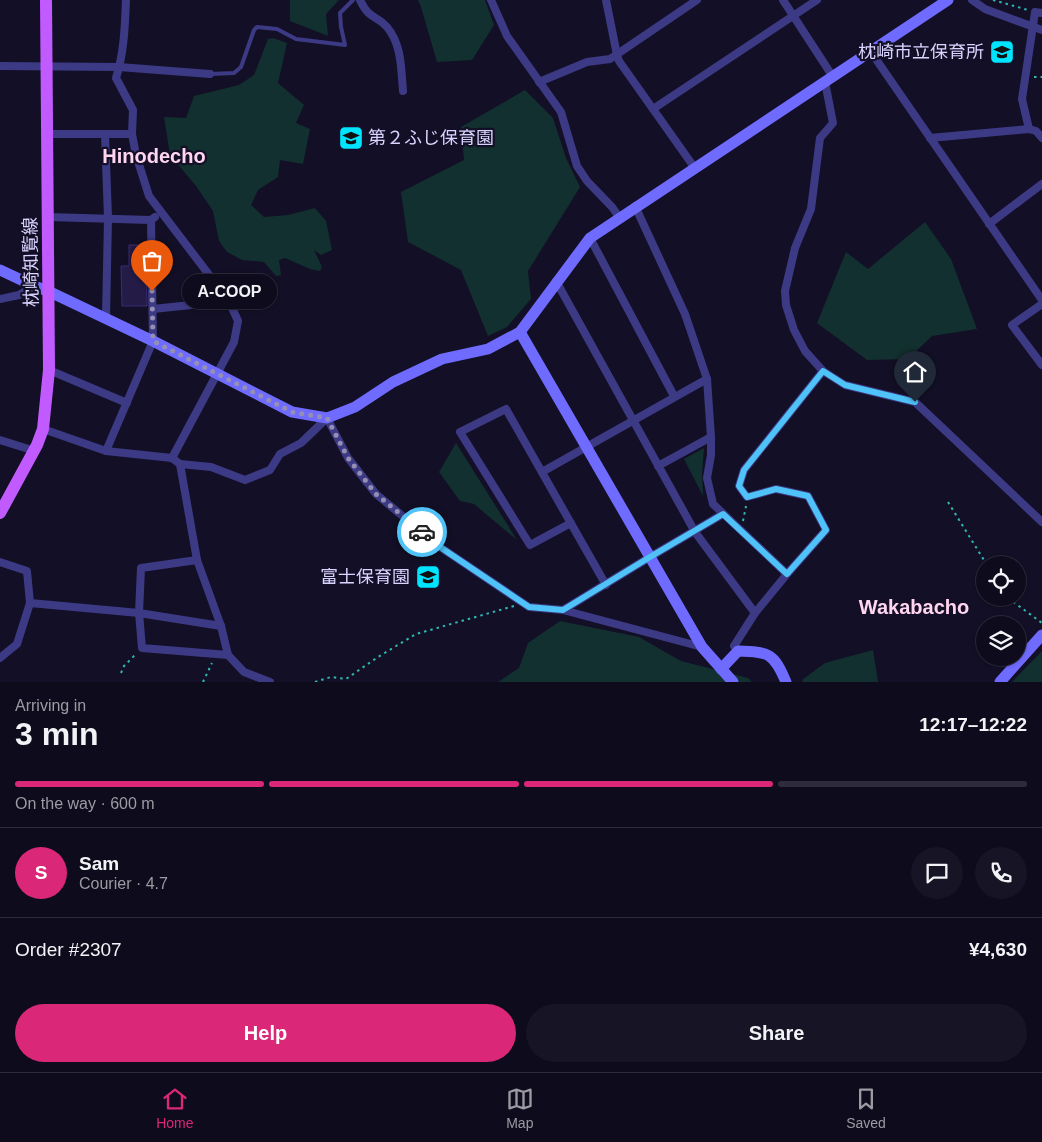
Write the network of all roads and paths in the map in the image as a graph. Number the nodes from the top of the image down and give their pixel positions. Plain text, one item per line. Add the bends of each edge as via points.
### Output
1 (46, 0) edge
2 (126, 0) edge
3 (353, 0) edge
4 (360, 0) edge
5 (491, 0) edge
6 (606, 0) edge
7 (697, 0) edge
8 (783, 0) edge
9 (817, 0) edge
10 (948, 0) edge
11 (972, 0) edge
12 (993, 0) edge
13 (1039, 13) edge
14 (793, 15) junction
15 (1032, 26) junction
16 (1042, 30) edge
17 (871, 52) junction
18 (616, 55) junction
19 (0, 66) edge
20 (46, 66) junction
21 (120, 67) junction
22 (210, 74) joint
23 (829, 79) junction
24 (539, 82) junction
25 (403, 91) dead end
26 (653, 109) junction
27 (1029, 130) junction
28 (47, 134) junction
29 (105, 134) junction
30 (132, 134) junction
31 (930, 138) junction
32 (1042, 138) edge
33 (694, 168) junction
34 (1042, 184) edge
35 (635, 206) junction
36 (160, 213) junction
37 (48, 217) junction
38 (619, 217) junction
39 (108, 218) junction
40 (151, 220) junction
41 (989, 224) junction
42 (590, 238) junction
43 (0, 270) edge
44 (556, 281) junction
45 (34, 286) junction
46 (48, 290) junction
47 (0, 300) edge
48 (1042, 300) edge
49 (229, 301) junction
50 (1042, 304) edge
51 (153, 308) junction
52 (106, 318) junction
53 (520, 332) junction
54 (153, 341) junction
55 (1042, 366) edge
56 (49, 370) junction
57 (823, 371) junction
58 (217, 375) junction
59 (707, 379) junction
60 (674, 396) junction
61 (127, 403) junction
62 (327, 418) junction
63 (633, 420) junction
64 (43, 429) junction
65 (711, 437) junction
66 (0, 440) edge
67 (586, 447) junction
68 (35, 451) junction
69 (106, 451) junction
70 (172, 458) junction
71 (180, 464) junction
72 (658, 466) junction
73 (542, 472) junction
74 (747, 497) junction
75 (948, 502) dead end
76 (0, 513) edge
77 (723, 514) junction
78 (1042, 522) edge
79 (571, 523) junction
80 (741, 530) junction
81 (695, 532) junction
82 (981, 556) edge
83 (650, 557) junction
84 (197, 560) junction
85 (0, 562) edge
86 (787, 574) junction
87 (606, 585) junction
88 (30, 603) junction
89 (524, 604) junction
90 (1019, 606) edge
91 (563, 610) junction
92 (755, 613) junction
93 (139, 614) junction
94 (1042, 623) edge
95 (221, 626) junction
96 (1042, 635) edge
97 (702, 647) junction
98 (142, 648) junction
99 (738, 650) junction
100 (216, 654) junction
101 (228, 655) junction
102 (0, 658) edge
103 (721, 669) junction
104 (120, 673) dead end
105 (203, 682) edge
106 (270, 682) edge
107 (315, 682) edge
108 (733, 682) edge
109 (786, 682) edge
110 (1000, 682) edge

1 - 20 main road, 枕崎知覧線
2 - 21 street
3 - 22 lane via 340,13 346,45 296,39 277,29 257,27 241,68 234,73
4 - 25 street via 366,13 386,26 396,41
5 - 24 street via 507,36
6 - 18 street
7 - 18 street
8 - 14 street
9 - 14 street
10 - 17 street
11 - 15 street via 985,9
12 - 13 path
13 - 15 street
14 - 23 street
14 - 26 street
15 - 16 street
15 - 27 street via 1022,99
17 - 23 street
17 - 31 street
18 - 24 street via 579,64
18 - 26 street
19 - 20 street
20 - 21 street
20 - 28 main road, 枕崎知覧線
21 - 22 street
21 - 30 street via 116,78 133,110
23 - 33 street
23 - 57 street via 833,123 820,138 811,209 795,248 785,291 794,330
24 - 38 street via 561,112 577,166
26 - 33 street
27 - 31 street
27 - 32 street via 1036,131
28 - 29 street
28 - 37 main road, 枕崎知覧線
29 - 30 street
29 - 39 street
30 - 36 street via 141,176
31 - 41 street
33 - 35 street
34 - 41 street
35 - 38 street
35 - 59 street via 685,314
36 - 40 street
36 - 49 street
37 - 39 street
37 - 46 main road, 枕崎知覧線
38 - 42 street
39 - 40 street
39 - 52 street
40 - 51 street
41 - 48 street
42 - 44 street
42 - 60 street
43 - 45 street
44 - 53 street
44 - 63 street
45 - 46 street
45 - 47 street via 19,295
46 - 52 street
46 - 56 main road, 枕崎知覧線
49 - 51 street
49 - 58 street via 238,321 234,342
50 - 55 street via 1012,325
51 - 54 street
52 - 54 street
53 - 62 street via 488,349 442,359 393,382 355,407
53 - 67 street
54 - 58 street
54 - 61 street
56 - 61 street
56 - 64 main road, 枕崎知覧線
57 - 74 street via 744,470 739,486
57 - 78 street via 845,385 915,402
58 - 62 street via 292,412
58 - 70 street
59 - 60 street
59 - 65 street
60 - 63 street
61 - 69 street
62 - 71 street via 301,443 280,454 270,470 245,480 211,467
62 - 89 street via 348,458 376,494 440,547
63 - 67 street
63 - 72 street
64 - 68 main road, 枕崎知覧線
64 - 69 street
65 - 72 street
65 - 77 street via 707,478 712,504
66 - 68 street
67 - 73 street
67 - 83 street
68 - 76 main road, 枕崎知覧線
69 - 70 street
70 - 71 street
71 - 84 street
72 - 81 street
73 - 79 street
73 - 79 street via 506,409 460,432 530,545
74 - 80 path
74 - 86 street via 776,489 808,496 826,530
75 - 82 path
77 - 80 street
77 - 81 street
79 - 87 street
80 - 86 street
81 - 83 street
81 - 92 street
83 - 87 street
83 - 97 street
84 - 93 street via 141,568
84 - 95 street
85 - 88 street via 28,571
86 - 92 street
87 - 91 street
88 - 93 street
88 - 102 street via 17,644
89 - 91 street
89 - 107 path via 416,634 346,680 331,677
90 - 94 path
91 - 97 street
92 - 99 street via 734,646
93 - 95 street
93 - 98 street
95 - 101 street
96 - 110 street
97 - 103 street
98 - 100 street
98 - 104 path
99 - 103 street
99 - 109 street via 764,652 779,664
100 - 101 street
100 - 105 path
101 - 106 street via 244,672
103 - 108 street

